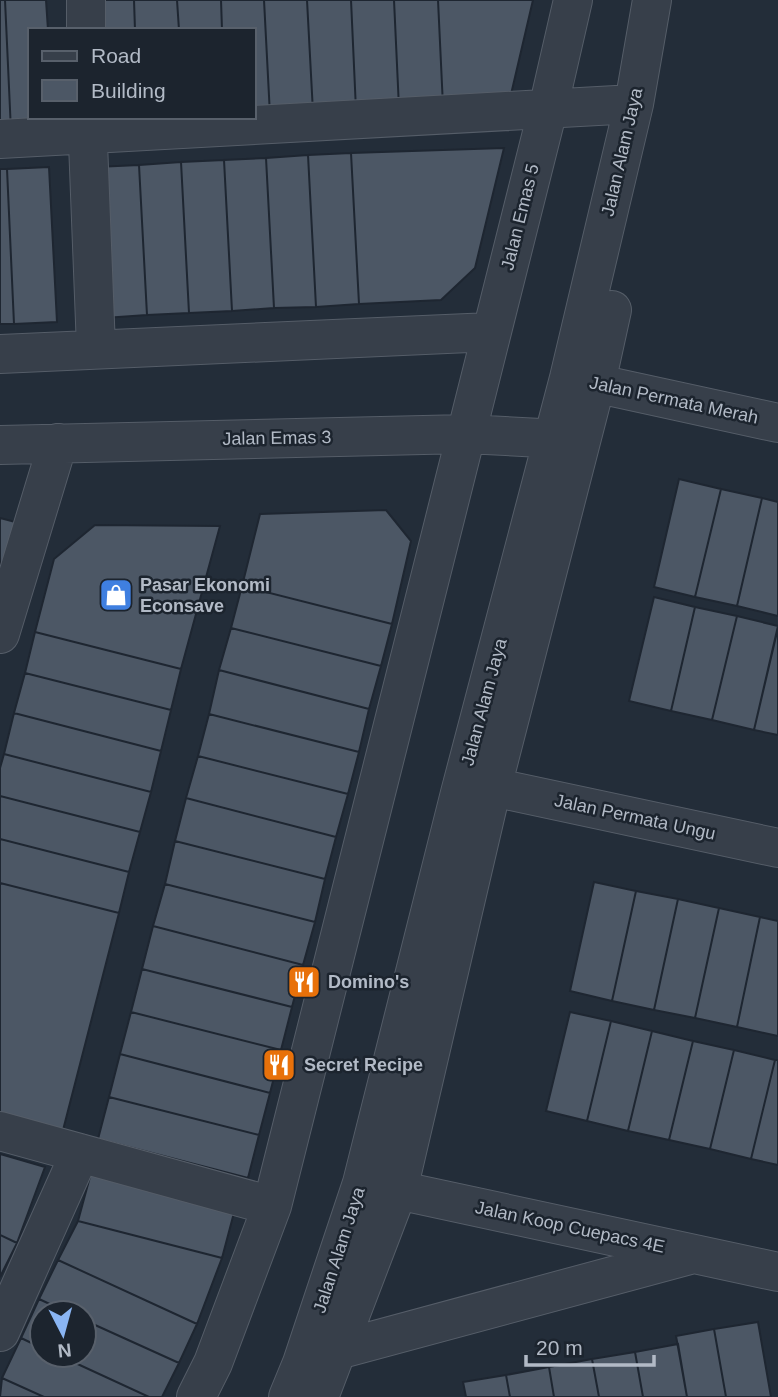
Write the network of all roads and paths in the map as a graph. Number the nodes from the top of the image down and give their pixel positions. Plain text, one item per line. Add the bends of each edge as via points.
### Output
1 (86, 0) edge
2 (573, 0) edge
3 (652, 0) edge
4 (678, 0) edge
5 (86, 28) edge
6 (634, 104) junction
7 (548, 109) junction
8 (87, 126) edge
9 (0, 139) edge
10 (491, 332) junction
11 (96, 348) junction
12 (0, 354) edge
13 (583, 380) junction
14 (778, 423) edge
15 (466, 434) junction
16 (567, 439) junction
17 (58, 443) junction
18 (0, 445) edge
19 (0, 634) edge
20 (492, 787) junction
21 (778, 848) edge
22 (0, 1132) edge
23 (80, 1153) junction
24 (380, 1186) junction
25 (272, 1206) junction
26 (696, 1254) junction
27 (778, 1272) edge
28 (0, 1332) edge
29 (338, 1350) junction
30 (196, 1397) edge
31 (288, 1397) edge
32 (319, 1397) edge

1 - 5 street
2 - 7 street, Jalan Emas 5
3 - 6 street, Jalan Alam Jaya
4 - 13 street, Jalan Alam Jaya
6 - 7 street
6 - 13 street, Jalan Alam Jaya
7 - 8 street
7 - 10 street, Jalan Emas 5
8 - 9 street
8 - 11 street
10 - 11 street
10 - 15 street, Jalan Emas 5
11 - 12 street
13 - 14 street, Jalan Permata Merah
13 - 16 street, Jalan Alam Jaya
15 - 16 street, Jalan Emas 3
15 - 17 street, Jalan Emas 3
15 - 25 street, Jalan Emas 5
16 - 20 street, Jalan Alam Jaya
16 - 24 street, Jalan Alam Jaya via 460,793
17 - 18 street, Jalan Emas 3
17 - 19 street
20 - 21 street, Jalan Permata Ungu
20 - 24 street, Jalan Alam Jaya
22 - 23 street
23 - 25 street
23 - 28 street
24 - 26 street, Jalan Koop Cuepacs 4E
24 - 29 street, Jalan Alam Jaya
24 - 31 street, Jalan Alam Jaya
25 - 30 street, Jalan Emas 5
26 - 27 street, Jalan Koop Cuepacs 4E
26 - 29 street
29 - 32 street, Jalan Alam Jaya

